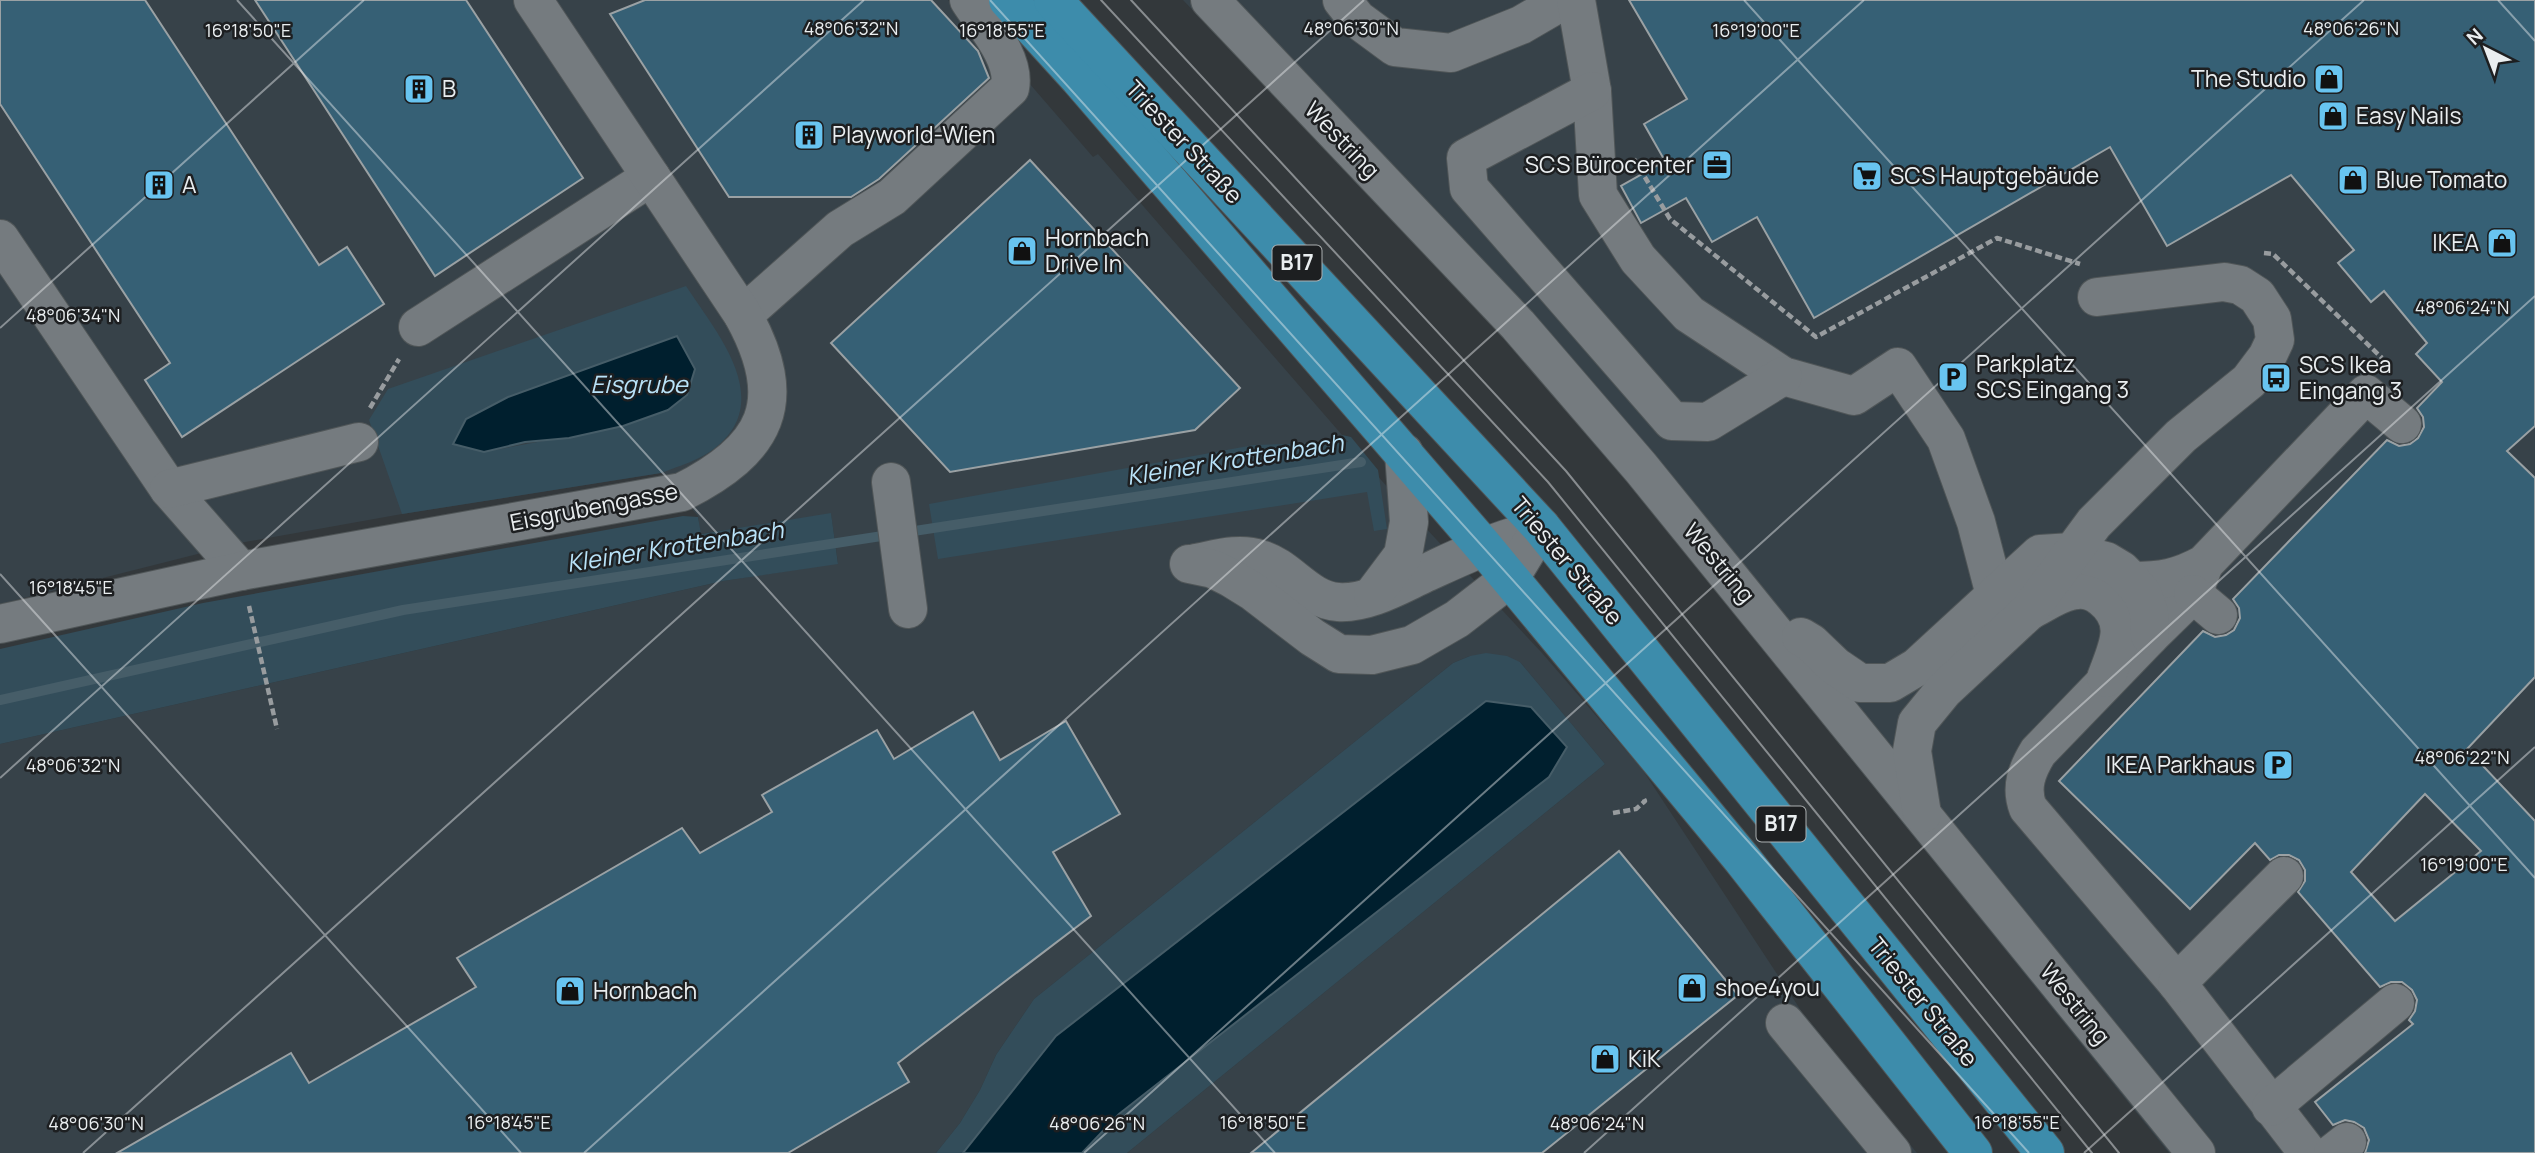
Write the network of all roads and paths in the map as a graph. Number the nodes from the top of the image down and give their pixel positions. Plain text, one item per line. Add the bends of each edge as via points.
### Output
1 (533, 0) edge
2 (968, 0) edge
3 (1008, 0) edge
4 (1053, 0) edge
5 (1210, 0) edge
6 (1244, 0) edge
7 (1342, 0) edge
8 (1564, 0) edge
9 (1576, 0) edge
10 (1286, 81) junction
11 (1592, 91) junction
12 (1633, 156) dead end
13 (651, 177) junction
14 (0, 239) edge
15 (2260, 253) dead end
16 (2090, 281) joint
17 (743, 315) junction
18 (418, 327) joint
19 (2390, 366) dead end
20 (1783, 376) junction
21 (2402, 424) dead end
22 (359, 442) joint
23 (1404, 453) junction
24 (169, 489) junction
25 (892, 493) dead end
26 (1541, 527) junction
27 (1483, 546) junction
28 (2072, 552) junction
29 (1510, 578) junction
30 (2132, 581) junction
31 (245, 588) junction
32 (2205, 591) junction
33 (1994, 595) junction
34 (1370, 598) junction
35 (908, 609) dead end
36 (2029, 611) junction
37 (1760, 612) junction
38 (0, 624) edge
39 (2150, 636) junction
40 (2104, 684) junction
41 (277, 729) dead end
42 (1922, 816) junction
43 (2284, 876) dead end
44 (2177, 983) junction
45 (2395, 1003) dead end
46 (1785, 1023) dead end
47 (2271, 1108) junction
48 (1945, 1119) junction
49 (1892, 1153) edge
50 (1963, 1153) edge
51 (1973, 1153) edge
52 (2045, 1153) edge
53 (2196, 1153) edge
54 (2308, 1153) edge

1 - 13 street, Eisgrubengasse
2 - 17 street via 1003,53 1012,78 1010,88 892,197 840,229
3 - 23 main road, Triester Straße / B17
4 - 26 main road, Triester Straße / B17
5 - 10 street, Westring
6 - 10 street via 1276,35
7 - 8 street via 1357,19 1395,47 1451,53 1521,25
9 - 11 street
10 - 37 street, Westring via 1518,325
11 - 20 street via 1598,195 1638,259 1689,314
11 - 20 street via 1466,158 1469,188 1672,421 1708,422
12 - 16 path via 1670,219 1816,337 1997,238
13 - 17 street, Eisgrubengasse
13 - 18 street
14 - 24 street
15 - 19 path via 2273,254
16 - 28 street via 2241,285 2257,296 2272,319 2275,340 2249,381 2181,436 2094,523
17 - 31 street, Eisgrubengasse via 768,373 767,406 754,437 734,461 713,476 682,492
18 - 22 path via 365,415
20 - 33 street via 1854,396 1898,367 1947,439 1976,522
21 - 32 street via 2367,394
22 - 24 street
23 - 27 main road, Triester Straße / B17
23 - 34 street via 1409,522 1403,555
24 - 31 street
25 - 35 street
26 - 27 street
26 - 29 street
26 - 52 main road, Triester Straße / B17
27 - 29 main road, Triester Straße / B17
27 - 34 street
28 - 30 street via 2106,561
28 - 33 street via 2040,554
28 - 36 street
29 - 34 street via 1457,619 1412,645 1372,655 1339,654 1231,578 1189,564 1240,555 1282,569 1324,599
29 - 48 main road, Triester Straße / B17 via 1742,859
30 - 32 street via 2183,576
30 - 39 street via 2149,612
31 - 38 street, Eisgrubengasse
31 - 41 path
32 - 39 street
33 - 37 street via 1917,667 1890,683 1860,683 1811,643
36 - 40 street via 2080,590 2092,591 2110,605 2121,624
36 - 42 street via 1944,690 1917,723 1912,751
37 - 42 street, Westring
39 - 40 street
40 - 44 street via 2038,752 2030,764 2023,795 2028,808
42 - 53 street, Westring
43 - 44 street
44 - 47 street
45 - 47 street
46 - 49 street
47 - 54 street
48 - 50 street
48 - 51 main road, Triester Straße / B17

